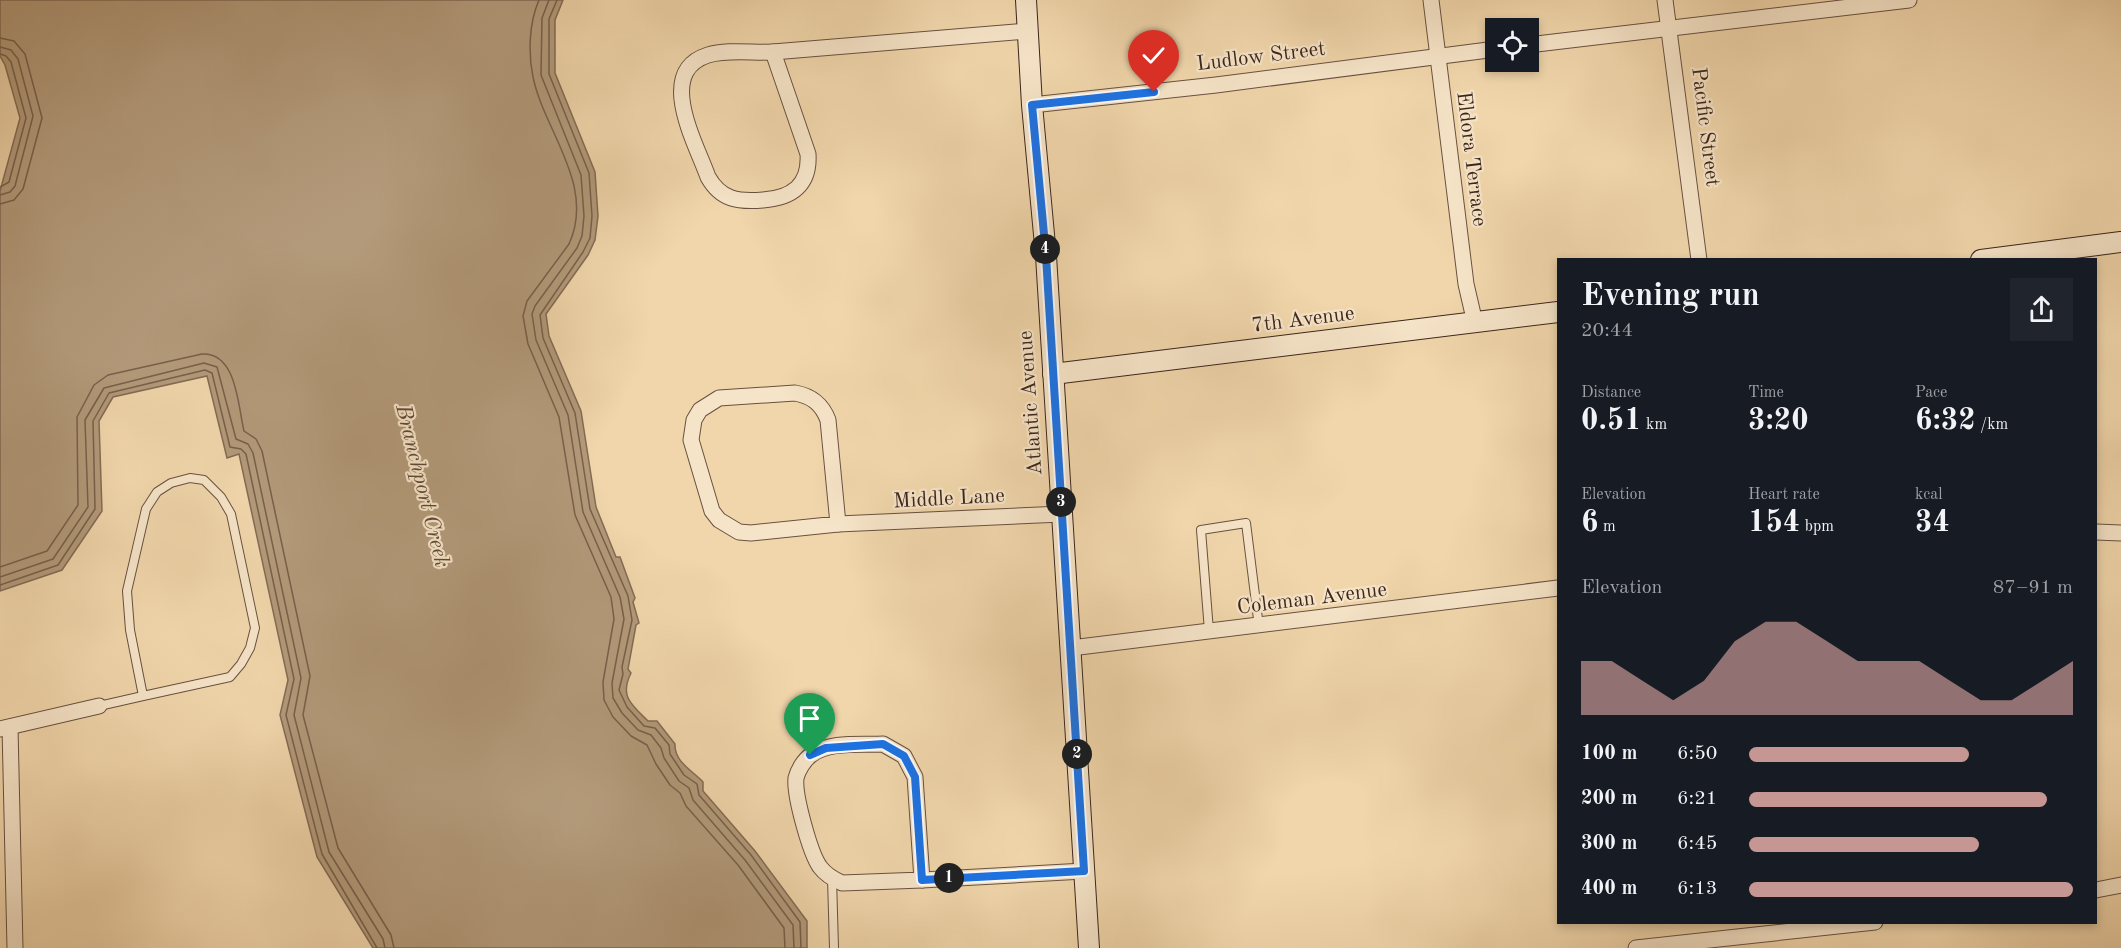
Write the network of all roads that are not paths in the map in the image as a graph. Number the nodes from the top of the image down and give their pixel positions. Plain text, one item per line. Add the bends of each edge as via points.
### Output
1 (1026, 0) edge
2 (1431, 0) edge
3 (1665, 0) edge
4 (1909, 0) edge
5 (1670, 28) junction
6 (1028, 31) junction
7 (1539, 44) edge
8 (1485, 50) edge
9 (773, 52) junction
10 (1437, 56) junction
11 (1032, 105) junction
12 (2121, 242) edge
13 (1699, 258) edge
14 (1997, 258) edge
15 (1557, 312) edge
16 (1475, 323) junction
17 (1053, 374) junction
18 (1062, 514) junction
19 (838, 524) junction
20 (2097, 532) edge
21 (2121, 533) edge
22 (1557, 588) edge
23 (1259, 627) junction
24 (1209, 633) junction
25 (1071, 648) junction
26 (143, 696) junction
27 (99, 706) joint
28 (5, 728) edge
29 (1084, 871) junction
30 (831, 878) junction
31 (922, 880) junction
32 (2121, 885) edge
33 (2097, 890) edge
34 (1844, 924) edge
35 (1782, 928) edge
36 (1715, 944) edge
37 (15, 948) edge
38 (834, 948) edge
39 (1089, 948) edge
40 (1636, 948) edge

1 - 6 street, Atlantic Avenue
2 - 10 street, Eldora Terrace
3 - 5 street, Pacific Street
4 - 5 street
5 - 7 street
5 - 13 street, Pacific Street
6 - 9 street
6 - 11 street, Atlantic Avenue
8 - 10 street, Ludlow Street
9 - 9 street via 710,55 690,66 681,82 680,99 708,177 714,187 733,200 787,196 802,184 809,166
10 - 11 street, Ludlow Street
10 - 16 street, Eldora Terrace via 1466,284
11 - 17 street, Atlantic Avenue
12 - 14 street
15 - 16 street, 7th Avenue
16 - 17 street, 7th Avenue
17 - 18 street, Atlantic Avenue
18 - 19 street, Middle Lane
18 - 25 street, Atlantic Avenue
19 - 19 street, Middle Lane via 751,533 739,532 719,520 712,511 691,440 700,410 719,398 795,393 814,399 828,420
20 - 21 street
22 - 23 street, Coleman Avenue
23 - 24 street, Coleman Avenue
23 - 24 lane via 1246,523 1201,530
24 - 25 street, Coleman Avenue
25 - 29 street, Atlantic Avenue
26 - 26 lane via 230,677 241,664 255,628 231,514 204,480 190,478 171,483 157,492 146,509 127,591
26 - 27 lane
27 - 28 street
28 - 37 street
29 - 31 street
29 - 39 street, Atlantic Avenue
30 - 31 street via 851,884
30 - 31 street via 817,861 796,792 796,777 810,755 826,748 883,744 904,756 915,777
30 - 38 lane
32 - 33 street
34 - 35 street
35 - 36 street
36 - 40 street

